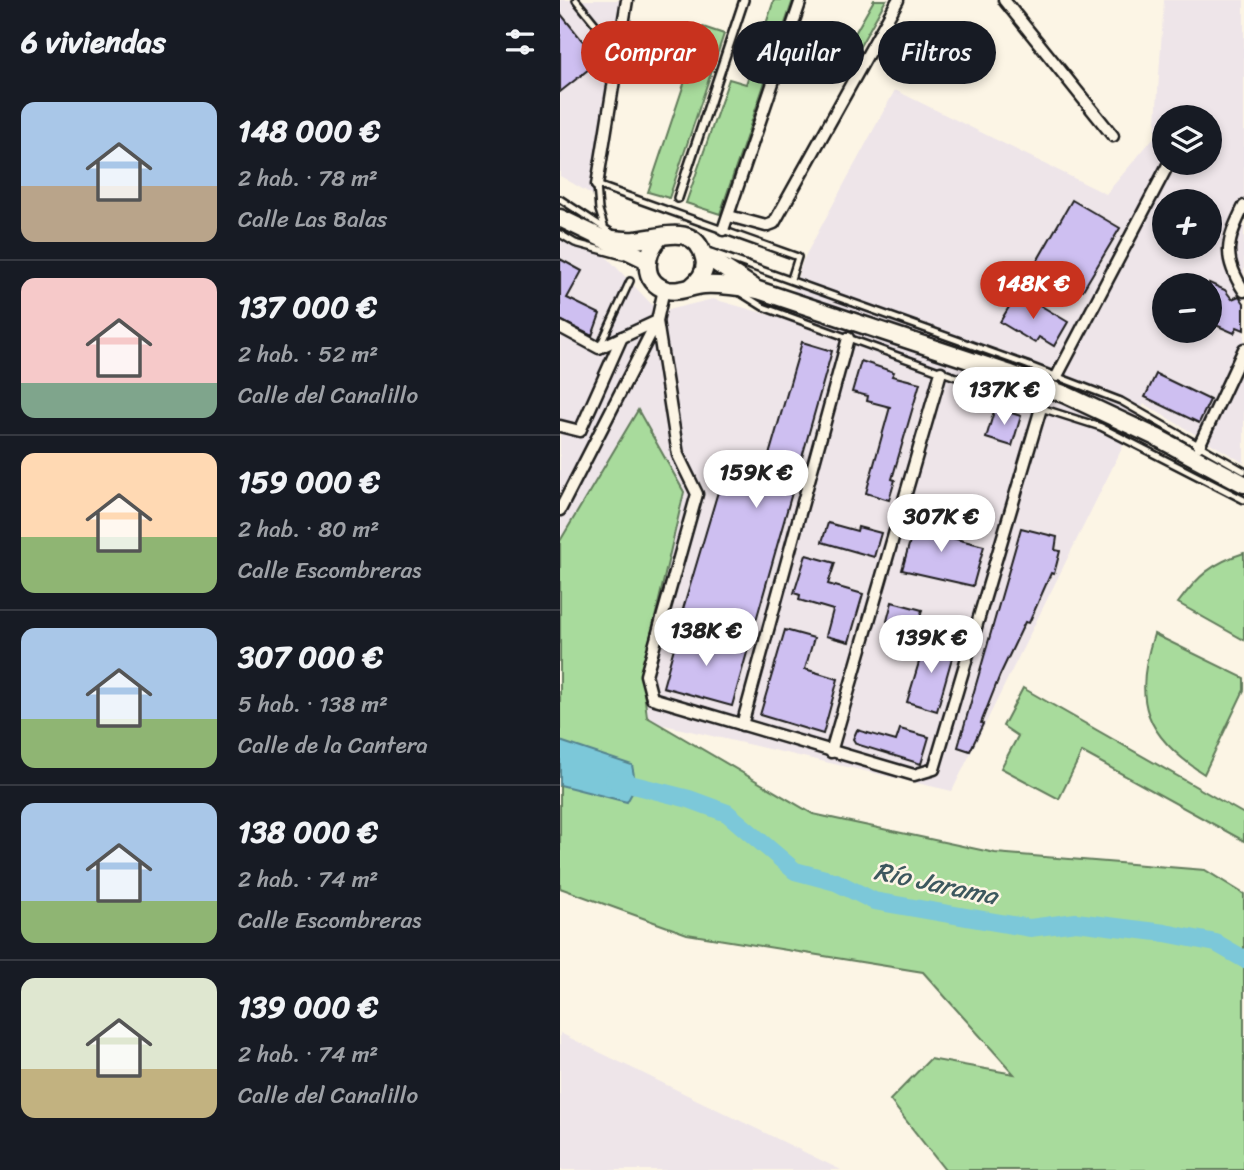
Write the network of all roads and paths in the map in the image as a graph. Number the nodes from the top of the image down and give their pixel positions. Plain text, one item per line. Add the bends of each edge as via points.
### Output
1 (576, 0) edge
2 (627, 0) edge
3 (744, 0) edge
4 (801, 0) edge
5 (898, 0) edge
6 (1004, 0) edge
7 (593, 21) edge
8 (624, 21) edge
9 (614, 84) edge
10 (1113, 136) dead end
11 (1163, 175) edge
12 (597, 185) junction
13 (678, 198) dead end
14 (560, 199) edge
15 (1244, 206) edge
16 (729, 216) junction
17 (560, 218) edge
18 (723, 230) junction
19 (603, 232) junction
20 (560, 234) edge
21 (660, 237) junction
22 (702, 251) junction
23 (647, 264) junction
24 (791, 279) junction
25 (630, 281) dead end
26 (727, 285) junction
27 (692, 286) junction
28 (664, 289) junction
29 (758, 290) junction
30 (1244, 291) edge
31 (657, 321) junction
32 (560, 327) edge
33 (622, 337) junction
34 (848, 338) junction
35 (599, 348) junction
36 (1244, 349) edge
37 (940, 372) junction
38 (1057, 376) junction
39 (1041, 408) junction
40 (560, 426) edge
41 (1199, 446) junction
42 (1244, 471) edge
43 (1244, 484) edge
44 (1244, 500) edge
45 (560, 510) edge
46 (742, 725) junction
47 (831, 752) junction

1 - 7 lane
2 - 8 street
3 - 13 street
4 - 16 street
5 - 16 street via 774,223 766,226
6 - 10 street
9 - 12 street
11 - 38 street
12 - 18 lane
12 - 19 lane
14 - 19 lane
15 - 30 street via 1228,247 1232,273
16 - 18 street
17 - 19 main road
18 - 24 lane via 798,257
19 - 21 main road via 630,240
19 - 23 main road
20 - 23 lane via 575,243
21 - 22 main road via 669,233 689,236
21 - 23 main road via 650,247
22 - 24 lane
22 - 27 main road via 704,272
22 - 29 main road
23 - 28 main road via 651,278
24 - 38 lane
25 - 35 lane
26 - 27 main road
26 - 29 main road
26 - 34 lane via 763,307
27 - 28 main road
28 - 31 street
29 - 43 main road via 1066,395
31 - 33 street
31 - 45 street
31 - 46 street via 678,455 697,494 646,675 652,698
32 - 35 street
33 - 35 street
33 - 40 street via 580,431
34 - 37 lane
34 - 46 street
36 - 41 street
37 - 39 lane
37 - 47 street
38 - 41 lane via 1121,401
39 - 44 lane via 1101,427
39 - 47 street via 934,769 914,775
41 - 42 lane
46 - 47 street

